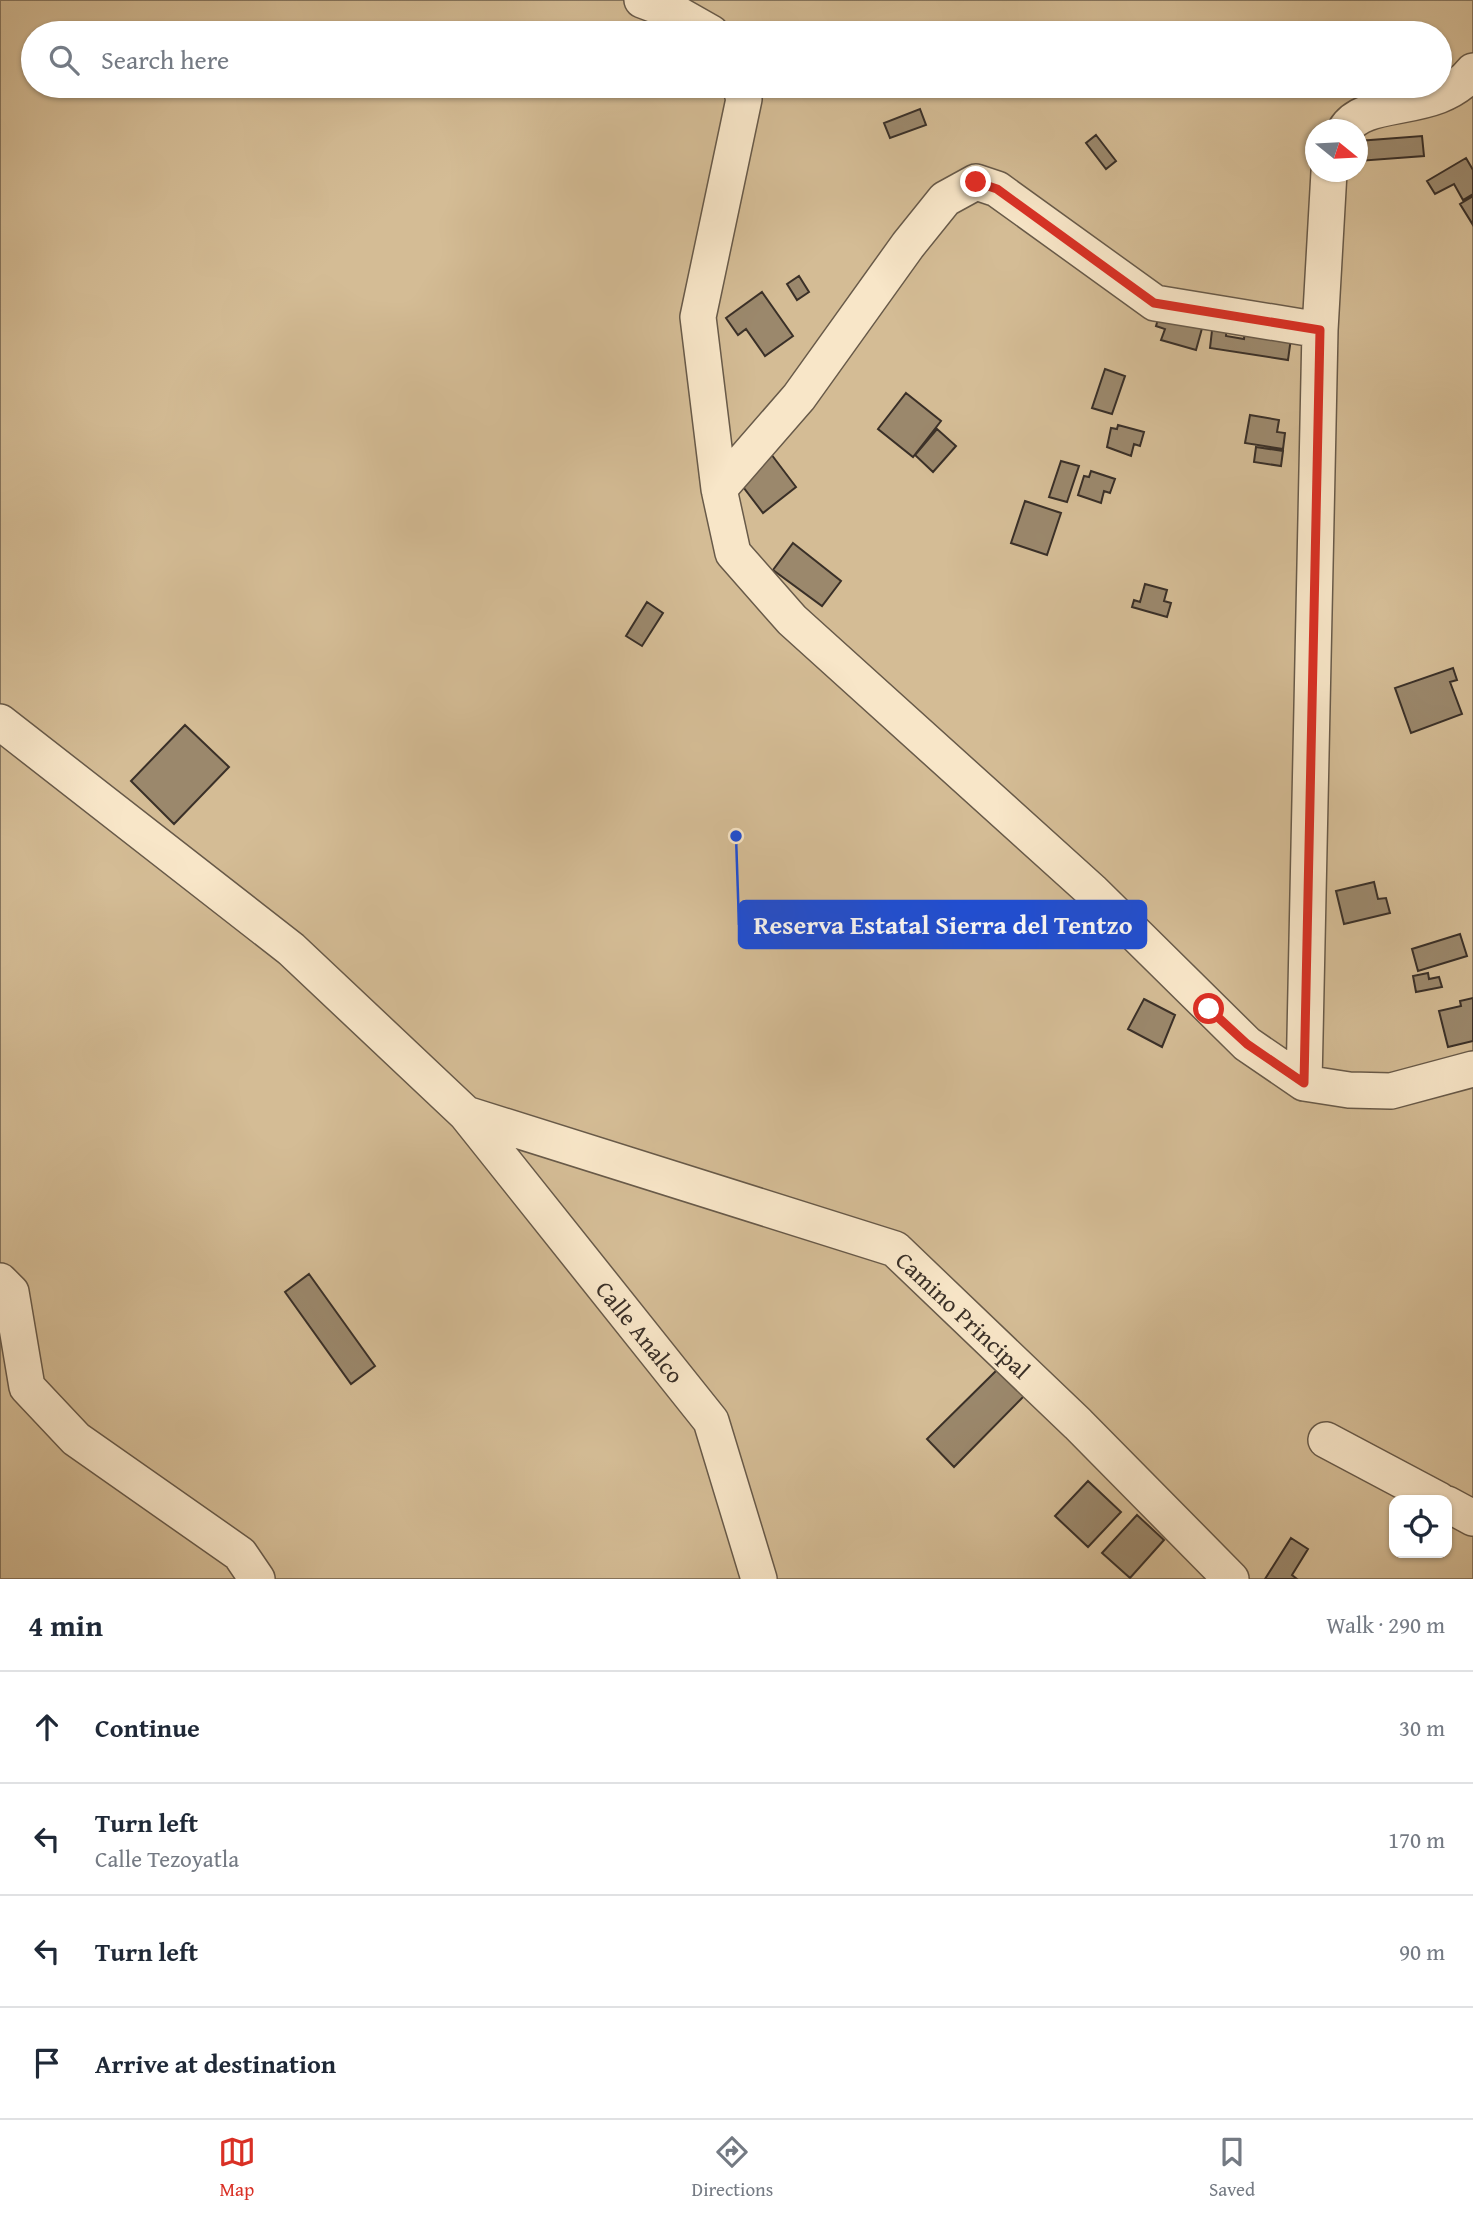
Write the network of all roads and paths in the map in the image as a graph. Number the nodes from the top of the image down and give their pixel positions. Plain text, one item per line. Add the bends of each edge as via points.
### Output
1 (642, 0) edge
2 (689, 21) edge
3 (1473, 71) edge
4 (1452, 90) edge
5 (744, 98) edge
6 (1436, 98) edge
7 (1361, 119) edge
8 (1328, 182) edge
9 (1320, 330) junction
10 (719, 489) junction
11 (0, 722) edge
12 (1473, 1069) edge
13 (1304, 1083) junction
14 (466, 1114) junction
15 (0, 1281) edge
16 (1325, 1440) dead end
17 (1430, 1495) edge
18 (1452, 1507) edge
19 (1473, 1518) edge
20 (257, 1579) edge
21 (759, 1579) edge
22 (1231, 1579) edge

1 - 2 street
3 - 4 street
5 - 10 street via 698,317
6 - 7 street via 1382,109
8 - 9 street
9 - 10 street via 1154,303 997,189 976,182 945,199 799,397
9 - 13 street
10 - 13 street via 733,553 792,620 1092,891 1247,1044
11 - 14 street, Calle Analco via 291,949
12 - 13 street via 1391,1091
14 - 21 street, Calle Analco via 711,1421
14 - 22 street, Camino Principal via 895,1249
15 - 20 street via 11,1292 27,1387 76,1438 240,1554
16 - 17 street
18 - 19 street

